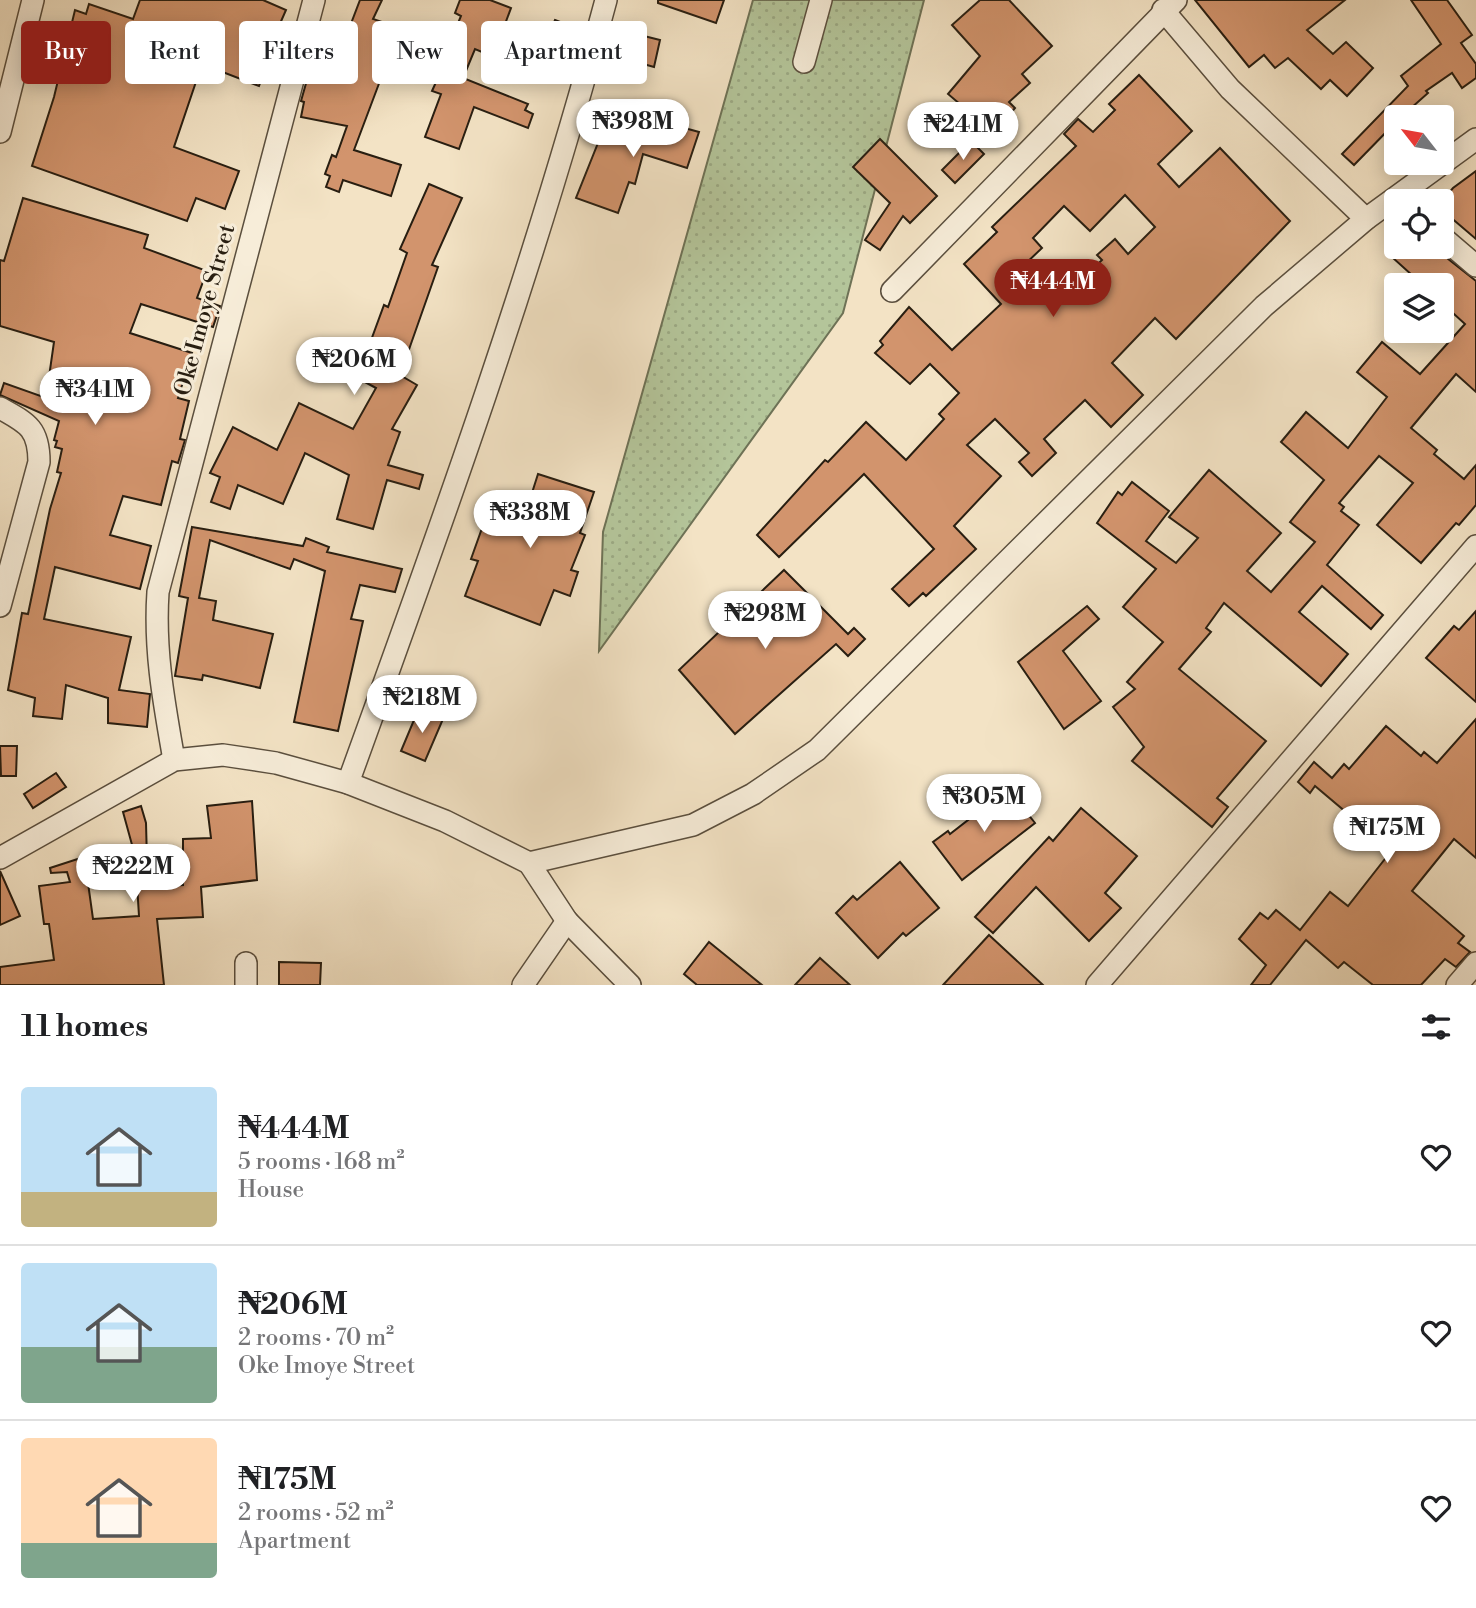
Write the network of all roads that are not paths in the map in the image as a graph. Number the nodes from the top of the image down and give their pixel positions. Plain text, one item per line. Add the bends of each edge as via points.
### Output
1 (33, 0) edge
2 (314, 0) edge
3 (606, 0) edge
4 (821, 0) edge
5 (1169, 5) edge
6 (804, 62) dead end
7 (0, 132) edge
8 (1476, 139) edge
9 (1410, 189) edge
10 (1384, 207) edge
11 (1366, 219) junction
12 (1454, 247) edge
13 (1476, 266) edge
14 (891, 291) dead end
15 (0, 408) edge
16 (1476, 546) edge
17 (0, 606) edge
18 (174, 760) junction
19 (348, 783) junction
20 (0, 858) edge
21 (530, 863) junction
22 (567, 921) junction
23 (246, 963) dead end
24 (1476, 964) edge
25 (246, 985) edge
26 (523, 985) edge
27 (630, 985) edge
28 (1097, 985) edge
29 (1457, 985) edge

1 - 7 street
2 - 18 street, Oke Imoye Street via 159,592 158,667
3 - 19 street via 569,137 466,458
4 - 6 street
5 - 11 street via 1230,89
5 - 14 street
8 - 9 street
10 - 11 street
11 - 21 street via 1264,306 817,750 753,794 693,825
12 - 13 street
15 - 17 street via 33,429 39,462
16 - 28 street
18 - 19 street via 223,755 276,763
18 - 20 street
19 - 21 street via 445,821
21 - 22 street
22 - 26 street
22 - 27 street
23 - 25 street
24 - 29 street

